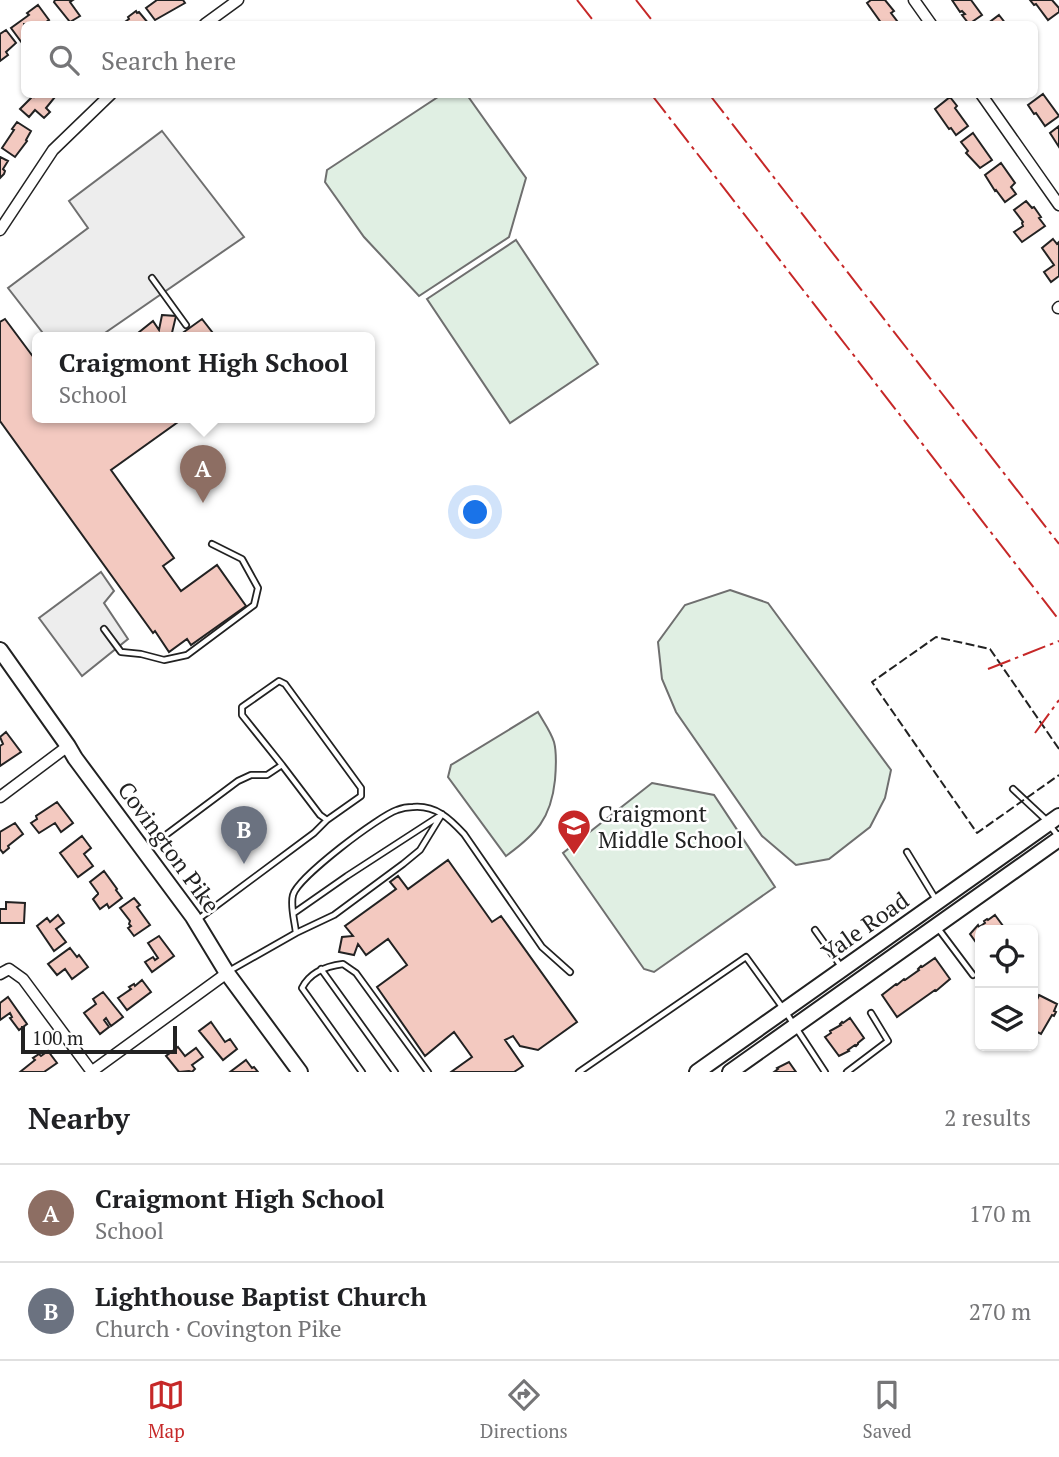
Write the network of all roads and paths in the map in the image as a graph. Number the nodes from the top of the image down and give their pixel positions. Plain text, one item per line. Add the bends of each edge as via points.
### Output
1 (238, 0) edge
2 (914, 0) edge
3 (209, 21) edge
4 (929, 21) edge
5 (107, 98) edge
6 (984, 98) edge
7 (1059, 205) edge
8 (0, 230) edge
9 (152, 278) dead end
10 (186, 324) dead end
11 (212, 544) dead end
12 (104, 629) dead end
13 (0, 650) edge
14 (68, 746) junction
15 (282, 765) junction
16 (1013, 789) dead end
17 (0, 797) edge
18 (442, 814) junction
19 (327, 820) junction
20 (1054, 820) edge
21 (1059, 838) edge
22 (144, 852) junction
23 (907, 852) dead end
24 (937, 902) junction
25 (293, 913) junction
26 (195, 921) junction
27 (937, 926) junction
28 (815, 930) dead end
29 (296, 933) junction
30 (321, 969) junction
31 (843, 969) junction
32 (4, 971) edge
33 (570, 972) dead end
34 (228, 973) junction
35 (973, 975) dead end
36 (785, 1010) junction
37 (871, 1013) dead end
38 (795, 1026) junction
39 (91, 1072) edge
40 (300, 1072) edge
41 (362, 1072) edge
42 (395, 1072) edge
43 (428, 1072) edge
44 (579, 1072) edge
45 (697, 1072) edge
46 (730, 1072) edge
47 (825, 1072) edge
48 (846, 1072) edge

1 - 3 street
2 - 4 street
5 - 8 street via 53,150
6 - 7 street
9 - 10 lane
11 - 12 lane via 242,559 258,588 254,605 187,655 164,660 121,652
13 - 14 main road, Covington Pike
14 - 17 street
14 - 22 main road, Covington Pike
15 - 19 lane
15 - 19 lane via 242,715 242,707 279,681 361,788 361,796
15 - 22 lane via 267,775 238,781
16 - 20 lane
18 - 25 lane
18 - 25 lane via 430,808 397,810 365,829 300,884 293,894
18 - 29 lane via 420,850 403,864 334,915
18 - 33 lane via 464,834 542,947
19 - 26 lane
20 - 21 lane
20 - 24 main road, Yale Road
21 - 27 main road, Yale Road
22 - 26 main road, Covington Pike
23 - 24 lane
24 - 31 main road, Yale Road
25 - 29 lane
26 - 34 main road, Covington Pike
27 - 35 lane
27 - 38 main road, Yale Road
28 - 31 lane
29 - 34 lane
30 - 41 lane via 302,988
30 - 42 lane
30 - 43 lane via 343,964 356,973
31 - 36 main road, Yale Road
32 - 39 street via 23,979
34 - 39 street
34 - 40 main road, Covington Pike
36 - 38 lane
36 - 44 lane via 746,957
36 - 45 main road, Yale Road
37 - 48 lane via 888,1041
38 - 46 main road, Yale Road
38 - 47 lane

